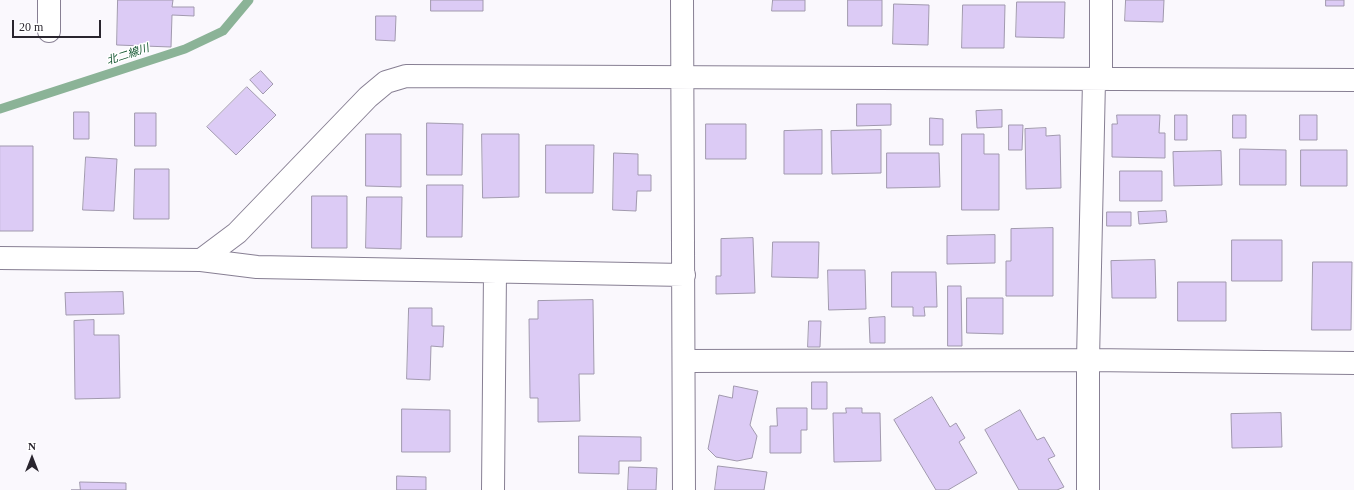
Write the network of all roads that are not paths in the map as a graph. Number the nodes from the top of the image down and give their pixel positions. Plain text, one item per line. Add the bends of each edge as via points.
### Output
1 (49, 0) edge
2 (682, 0) edge
3 (1102, 0) edge
4 (49, 31) dead end
5 (682, 77) junction
6 (1098, 80) junction
7 (1354, 80) edge
8 (0, 258) edge
9 (201, 260) junction
10 (494, 272) junction
11 (684, 275) junction
12 (1088, 360) junction
13 (684, 361) junction
14 (1354, 363) edge
15 (493, 490) edge
16 (684, 490) edge
17 (1088, 490) edge

1 - 4 street
2 - 5 street
3 - 6 street
5 - 6 street
5 - 9 street via 406,76 386,82 368,97 237,234
5 - 11 street
6 - 7 street
6 - 12 street
8 - 9 street
9 - 10 street via 257,267
10 - 11 street
10 - 15 street
11 - 13 street
12 - 13 street
12 - 14 street
12 - 17 street
13 - 16 street

